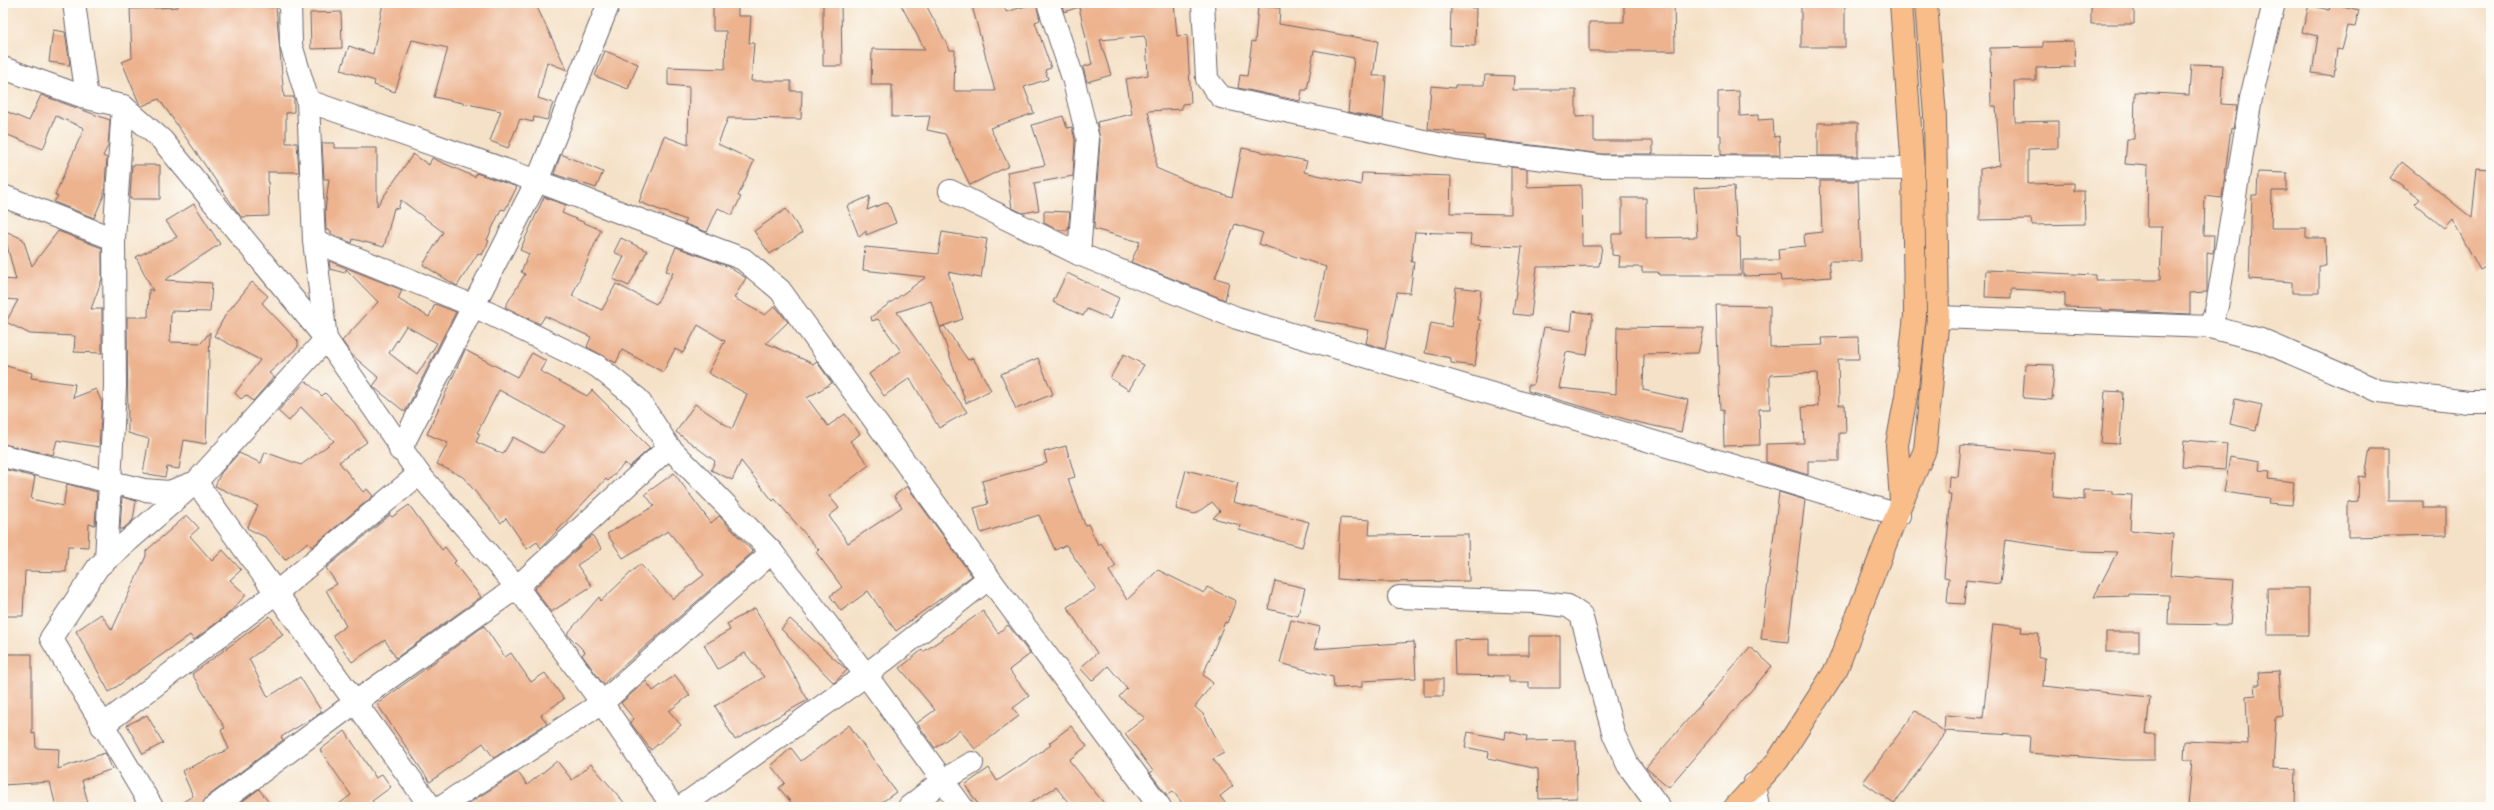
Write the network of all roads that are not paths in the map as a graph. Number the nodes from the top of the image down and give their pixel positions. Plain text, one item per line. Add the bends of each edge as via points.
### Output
1 (74, 3) edge
2 (290, 3) edge
3 (609, 3) edge
4 (1048, 3) edge
5 (1203, 3) edge
6 (1901, 3) edge
7 (1926, 3) edge
8 (2274, 3) edge
9 (3, 68) edge
10 (87, 98) junction
11 (308, 101) junction
12 (123, 106) junction
13 (1913, 169) junction
14 (537, 181) junction
15 (950, 191) dead end
16 (3, 196) edge
17 (114, 239) junction
18 (314, 241) junction
19 (1080, 254) junction
20 (474, 306) junction
21 (1938, 317) junction
22 (2210, 327) junction
23 (326, 339) junction
24 (2486, 402) edge
25 (669, 447) junction
26 (400, 450) junction
27 (3, 456) edge
28 (419, 474) junction
29 (112, 481) junction
30 (196, 482) junction
31 (1900, 509) junction
32 (772, 552) junction
33 (106, 560) junction
34 (989, 578) junction
35 (517, 587) junction
36 (277, 592) junction
37 (1399, 597) dead end
38 (866, 675) junction
39 (357, 701) junction
40 (602, 703) junction
41 (102, 726) junction
42 (972, 763) dead end
43 (942, 781) junction
44 (1754, 784) junction
45 (1153, 804) edge
46 (152, 807) edge
47 (214, 807) edge
48 (432, 807) edge
49 (440, 807) edge
50 (673, 807) edge
51 (681, 807) edge
52 (909, 807) edge
53 (962, 807) edge
54 (1659, 807) edge
55 (1735, 807) edge
56 (1758, 807) edge

1 - 10 street
2 - 11 street via 291,45
3 - 14 street
4 - 19 street via 1073,78 1088,139
5 - 13 street via 1207,79 1221,97 1456,148 1600,166
6 - 13 main road
7 - 21 main road via 1935,116
8 - 22 street via 2251,98 2217,306
9 - 10 street
10 - 12 street
11 - 14 street
11 - 18 street
12 - 17 street
12 - 23 street via 162,140
13 - 31 main road via 1915,315 1906,396 1897,445
14 - 20 street
14 - 34 street via 743,259 780,290
15 - 19 street
16 - 17 street
17 - 29 street via 115,386
18 - 20 street
18 - 23 street
19 - 31 street via 1237,318
20 - 25 street via 597,366 638,399
20 - 26 street
21 - 22 street
21 - 31 main road via 1925,450
22 - 24 street via 2261,340 2379,391
23 - 26 street
23 - 30 street
25 - 32 street
25 - 35 street
26 - 28 street
27 - 29 street
28 - 35 street
28 - 36 street
29 - 30 street via 144,490 169,492
29 - 33 street
30 - 33 street
30 - 36 street
31 - 44 main road via 1838,668 1778,760
32 - 38 street
32 - 40 street
33 - 41 street via 98,567 51,638
34 - 38 street
34 - 45 street
35 - 39 street
35 - 40 street
36 - 39 street
36 - 41 street
37 - 54 street via 1533,602 1568,606 1581,615 1614,735 1628,765
38 - 43 street
38 - 51 street
39 - 47 street
39 - 48 street
40 - 49 street
40 - 50 street
41 - 46 street
42 - 43 street
43 - 52 street
43 - 53 street
44 - 55 main road
44 - 56 street

